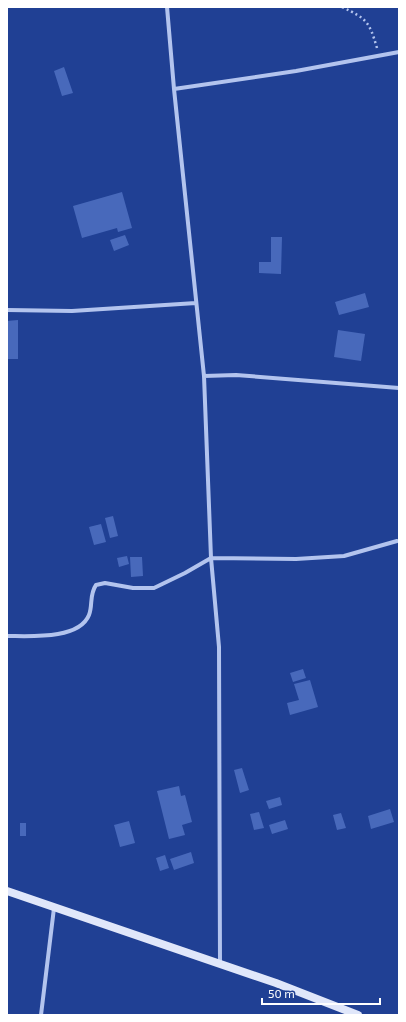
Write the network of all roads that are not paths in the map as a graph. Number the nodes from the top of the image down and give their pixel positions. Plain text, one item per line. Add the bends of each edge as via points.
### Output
1 (167, 7) edge
2 (399, 52) edge
3 (174, 89) junction
4 (196, 303) junction
5 (7, 310) edge
6 (204, 376) junction
7 (399, 388) edge
8 (397, 542) dead end
9 (211, 558) junction
10 (7, 636) edge
11 (7, 891) edge
12 (54, 908) junction
13 (220, 964) junction
14 (41, 1015) edge
15 (358, 1015) edge

1 - 3 street
2 - 3 street via 296,71
3 - 4 street
4 - 5 street via 72,311
4 - 6 street
6 - 7 street via 236,375
6 - 9 street
8 - 9 street via 344,556 296,559
9 - 10 street via 154,588 133,588 105,583 96,585 92,591 90,613 86,620 70,631 61,634
9 - 13 street via 219,647
11 - 12 main road
12 - 13 main road
12 - 14 street
13 - 15 main road

